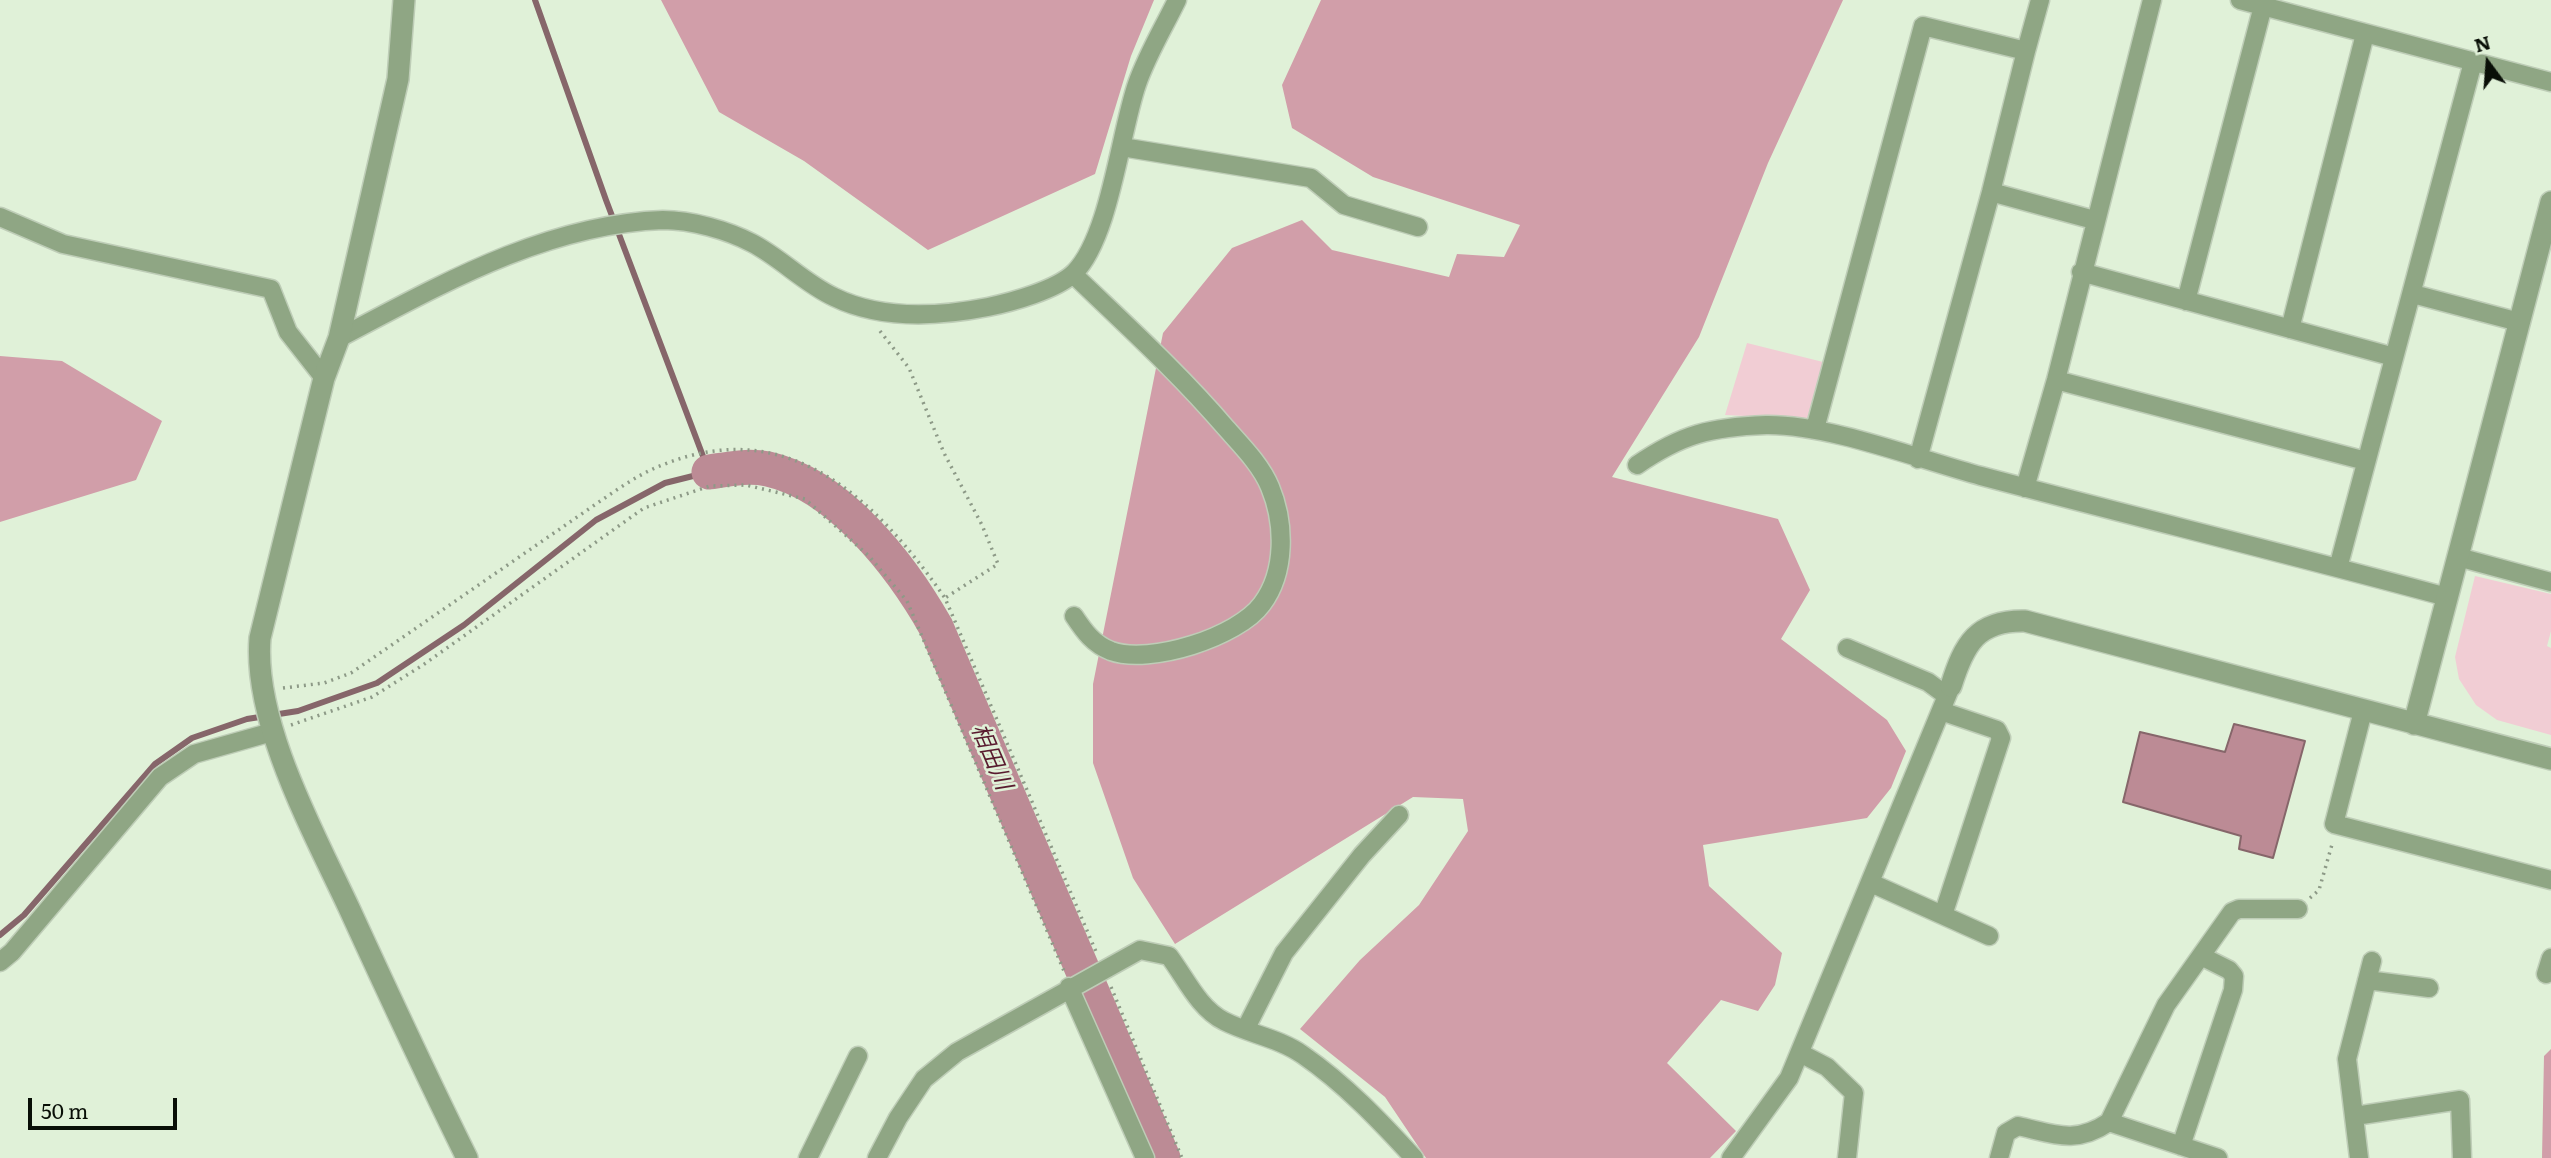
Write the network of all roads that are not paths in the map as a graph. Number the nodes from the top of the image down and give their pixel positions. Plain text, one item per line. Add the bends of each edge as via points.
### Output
1 (404, 0) edge
2 (1177, 0) edge
3 (2040, 0) edge
4 (2152, 0) edge
5 (2240, 0) edge
6 (2263, 6) junction
7 (2365, 34) junction
8 (2025, 51) junction
9 (2473, 62) junction
10 (2551, 82) edge
11 (1122, 147) junction
12 (1991, 192) junction
13 (2551, 202) edge
14 (0, 217) edge
15 (2094, 220) junction
16 (1418, 227) dead end
17 (2547, 238) edge
18 (2081, 272) junction
19 (1073, 274) junction
20 (2413, 294) junction
21 (2186, 301) junction
22 (2519, 321) junction
23 (2291, 329) junction
24 (339, 338) junction
25 (2394, 357) junction
26 (324, 378) junction
27 (2056, 380) junction
28 (1815, 429) junction
29 (1918, 459) junction
30 (2366, 461) junction
31 (1637, 465) dead end
32 (2025, 488) junction
33 (2458, 556) junction
34 (2338, 568) junction
35 (2551, 582) edge
36 (2447, 597) junction
37 (1074, 616) dead end
38 (1847, 648) dead end
39 (1946, 697) junction
40 (2363, 711) junction
41 (2414, 724) junction
42 (272, 732) junction
43 (2551, 759) edge
44 (1399, 815) dead end
45 (2551, 880) edge
46 (1871, 883) junction
47 (2298, 909) road end
48 (1943, 915) junction
49 (1989, 936) dead end
50 (2201, 956) junction
51 (2372, 961) dead end
52 (0, 962) edge
53 (2367, 980) junction
54 (1072, 986) junction
55 (2429, 988) dead end
56 (1246, 1028) junction
57 (1800, 1053) junction
58 (858, 1056) dead end
59 (2355, 1116) junction
60 (2109, 1122) junction
61 (2181, 1146) junction
62 (467, 1158) edge
63 (808, 1158) edge
64 (877, 1158) edge
65 (1145, 1158) edge
66 (1414, 1158) edge
67 (1731, 1158) edge
68 (1847, 1158) edge
69 (1998, 1158) edge
70 (2218, 1158) edge
71 (2360, 1158) edge
72 (2462, 1158) edge

1 - 24 street via 398,79
2 - 11 street via 1137,84
3 - 8 street
4 - 15 street
5 - 6 street
6 - 7 street
6 - 21 street
7 - 9 street
7 - 23 street
8 - 12 street
8 - 28 street via 1923,26
9 - 10 street
9 - 20 street
11 - 16 street via 1311,178 1344,205
11 - 19 street via 1093,246
12 - 15 street
12 - 29 street
13 - 17 street
14 - 26 street via 63,244 271,289 288,332
15 - 18 street
17 - 22 street
18 - 21 street
18 - 27 street
19 - 24 street via 1038,293 954,314 875,312 832,297 752,243 709,227 666,220 616,225 532,245 432,288
19 - 37 street via 1180,373 1253,459 1270,486 1279,517 1281,550 1276,577 1263,604 1251,616 1185,647 1143,656 1111,651 1087,637
20 - 22 street
20 - 25 street
21 - 23 street
22 - 33 street
23 - 25 street
24 - 26 street
25 - 30 street
26 - 42 street via 260,638 257,665
27 - 30 street
27 - 32 street
28 - 29 street
28 - 31 street via 1766,425 1702,432 1682,437
29 - 32 street
30 - 34 street
32 - 34 street
33 - 35 street
33 - 36 street
34 - 36 street
36 - 41 street
38 - 39 street via 1928,682
39 - 40 street via 1960,657 1974,636 2002,621 2025,621
39 - 46 street
39 - 48 street via 1997,730 2001,738
40 - 41 street
40 - 45 street via 2334,824
41 - 43 street
42 - 52 street via 194,754 160,777
42 - 62 street via 317,840
44 - 56 street via 1284,953
46 - 48 street
46 - 57 street
47 - 50 street via 2232,912
48 - 49 street
50 - 60 street via 2166,1005
50 - 61 street via 2229,970 2234,976 2233,990
51 - 53 street
53 - 55 street
53 - 59 street via 2347,1059
54 - 56 street via 1140,950 1169,956 1208,1010 1224,1022
54 - 64 street via 957,1052 924,1079
54 - 65 street
56 - 66 street via 1301,1053 1370,1110
57 - 67 street via 1789,1078
57 - 68 street via 1827,1067 1854,1093
58 - 63 street
59 - 71 street
59 - 72 street via 2460,1100
60 - 61 street
60 - 69 street via 2091,1134 2073,1138 2018,1126 2006,1133
61 - 70 street

